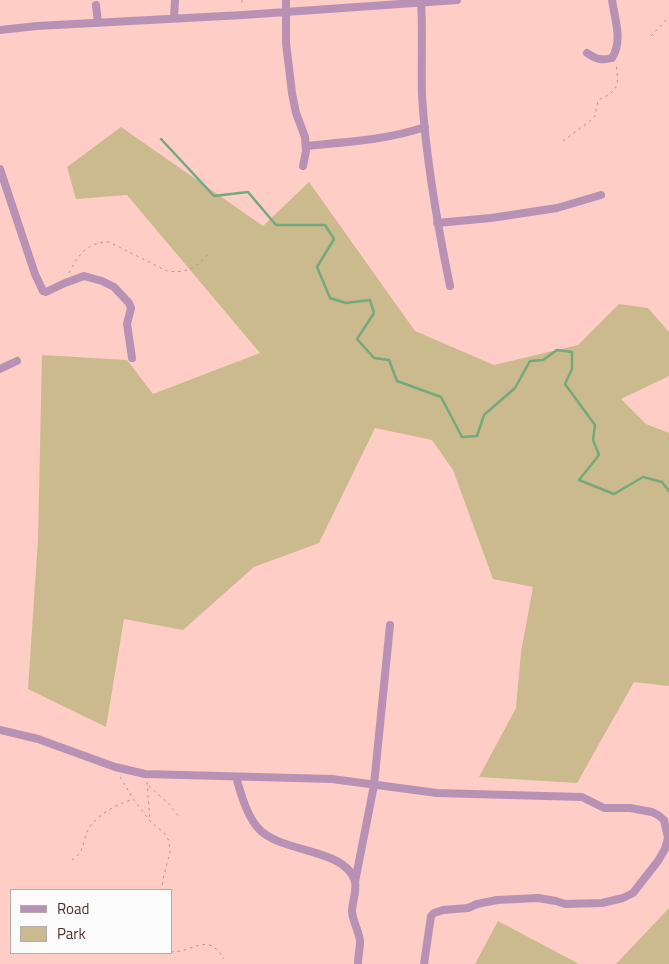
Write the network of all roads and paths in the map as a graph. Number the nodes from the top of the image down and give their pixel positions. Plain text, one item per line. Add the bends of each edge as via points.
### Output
1 (175, 0) edge
2 (286, 0) edge
3 (457, 0) edge
4 (612, 0) edge
5 (421, 1) edge
6 (96, 5) dead end
7 (286, 11) junction
8 (669, 17) edge
9 (174, 18) junction
10 (98, 22) junction
11 (0, 30) edge
12 (651, 36) dead end
13 (587, 53) dead end
14 (615, 53) junction
15 (425, 127) junction
16 (563, 141) dead end
17 (306, 146) junction
18 (303, 166) dead end
19 (0, 169) edge
20 (601, 195) dead end
21 (437, 223) junction
22 (210, 251) dead end
23 (64, 283) junction
24 (450, 286) dead end
25 (132, 358) dead end
26 (18, 361) dead end
27 (0, 369) edge
28 (390, 625) dead end
29 (0, 730) edge
30 (115, 767) junction
31 (145, 774) junction
32 (236, 776) junction
33 (374, 785) junction
34 (148, 786) junction
35 (134, 800) junction
36 (179, 817) dead end
37 (150, 822) junction
38 (72, 860) dead end
39 (355, 882) junction
40 (162, 889) edge
41 (172, 952) edge
42 (224, 958) dead end
43 (358, 964) edge
44 (424, 964) edge

1 - 9 street
2 - 7 street
3 - 5 street
4 - 14 street via 618,38
5 - 7 street
5 - 15 street
6 - 10 street
7 - 9 street
7 - 17 street via 292,94
8 - 12 path
9 - 10 street
10 - 11 street
13 - 14 street via 603,60 612,58
14 - 16 path via 617,87 598,100 595,116
15 - 17 street via 363,141
15 - 21 street
17 - 18 street
19 - 23 street via 41,287 46,292
20 - 21 street via 557,208
21 - 24 street
22 - 23 path via 194,268 177,272 167,271 109,242 98,242 86,248 76,260
23 - 25 street via 90,277 114,287 129,302 131,308 127,324
26 - 27 street
28 - 33 street
29 - 30 street via 38,739
30 - 31 street
30 - 35 path
31 - 32 street
31 - 34 path
32 - 33 street via 332,779
32 - 39 street via 242,798 260,831 278,843 343,864
33 - 39 street
33 - 44 street via 437,793 582,797 604,808 652,812 664,820 667,828 668,838 658,861 633,893 602,903 565,904 538,898 497,900 437,912 431,916
34 - 36 path
34 - 37 path
35 - 37 path
35 - 38 path via 120,803 91,824 82,850
37 - 40 path via 169,841 170,852
39 - 43 street via 352,912 360,942
41 - 42 path via 206,944 213,945

